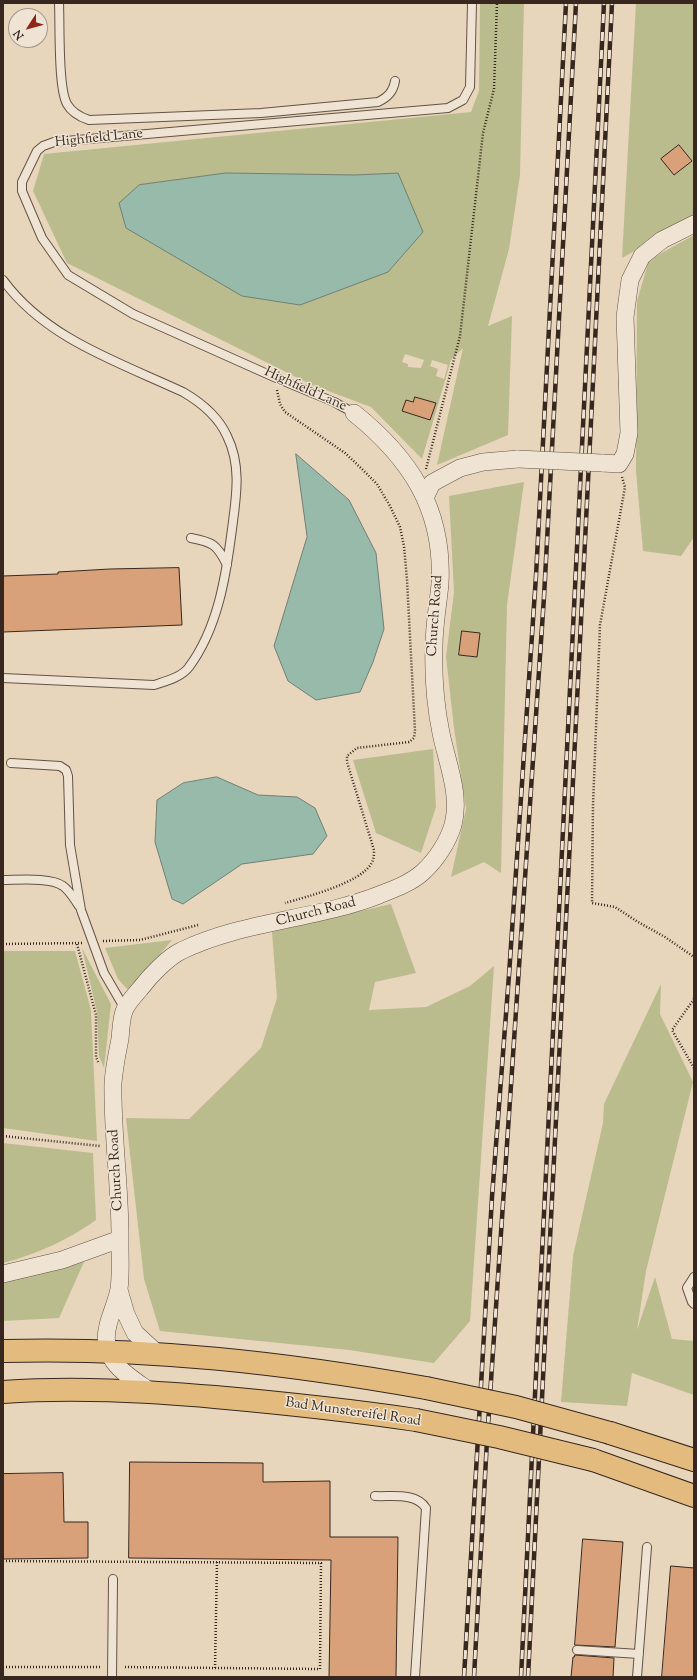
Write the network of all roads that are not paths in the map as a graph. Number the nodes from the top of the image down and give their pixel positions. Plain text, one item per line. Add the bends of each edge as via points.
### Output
1 (59, 3) edge
2 (472, 3) edge
3 (396, 80) dead end
4 (694, 224) edge
5 (3, 280) edge
6 (354, 413) joint
7 (422, 491) junction
8 (191, 538) dead end
9 (228, 565) junction
10 (3, 678) edge
11 (11, 763) dead end
12 (3, 880) edge
13 (82, 910) junction
14 (125, 1008) junction
15 (120, 1239) junction
16 (3, 1274) edge
17 (694, 1277) edge
18 (119, 1290) junction
19 (694, 1304) edge
20 (3, 1351) edge
21 (107, 1351) junction
22 (158, 1354) junction
23 (3, 1392) edge
24 (151, 1392) junction
25 (694, 1460) edge
26 (374, 1496) dead end
27 (694, 1496) edge
28 (647, 1547) dead end
29 (113, 1579) dead end
30 (577, 1650) dead end
31 (639, 1654) junction
32 (112, 1677) edge
33 (415, 1677) edge
34 (637, 1677) edge

1 - 3 lane via 63,88 67,104 77,115 89,120 261,113 378,102 387,98 394,89
2 - 6 lane, Highfield Lane via 470,87 463,100 448,108 54,142 37,151 22,182 22,191 42,238 68,275 133,314
4 - 7 street, bridge via 662,240 642,256 630,280 625,317 629,433 624,454 611,464 518,459 483,462 460,468
5 - 9 lane via 20,301 43,322 79,344 183,392 199,402 216,418 230,443 237,481
6 - 7 street, Highfield Lane via 381,435 405,462
7 - 14 street, Church Road via 435,527 440,556 434,637 435,698 455,798 454,819 447,840 424,872 398,887 357,904 228,934 178,952 147,980
8 - 9 lane via 210,542 221,552
9 - 10 lane via 212,624 188,668 173,679 154,685
11 - 13 lane via 60,766 66,770 70,845
12 - 13 lane via 52,881 70,891
13 - 14 lane via 104,973
14 - 15 street, Church Road via 113,1080
15 - 16 street via 62,1260
15 - 18 street, Church Road
17 - 19 lane via 687,1288
18 - 21 street, Church Road via 106,1328
18 - 22 street, Church Road via 135,1333
20 - 21 highway
21 - 22 highway
21 - 24 street via 122,1372
22 - 25 highway, bridge via 313,1369 426,1388 516,1407
23 - 24 highway, Bad Munstereifel Road via 52,1388
24 - 27 highway, Bad Munstereifel Road, bridge via 310,1405 416,1420 593,1460
26 - 33 lane via 410,1497 426,1508
28 - 31 lane
29 - 32 lane
30 - 31 lane
31 - 34 lane

